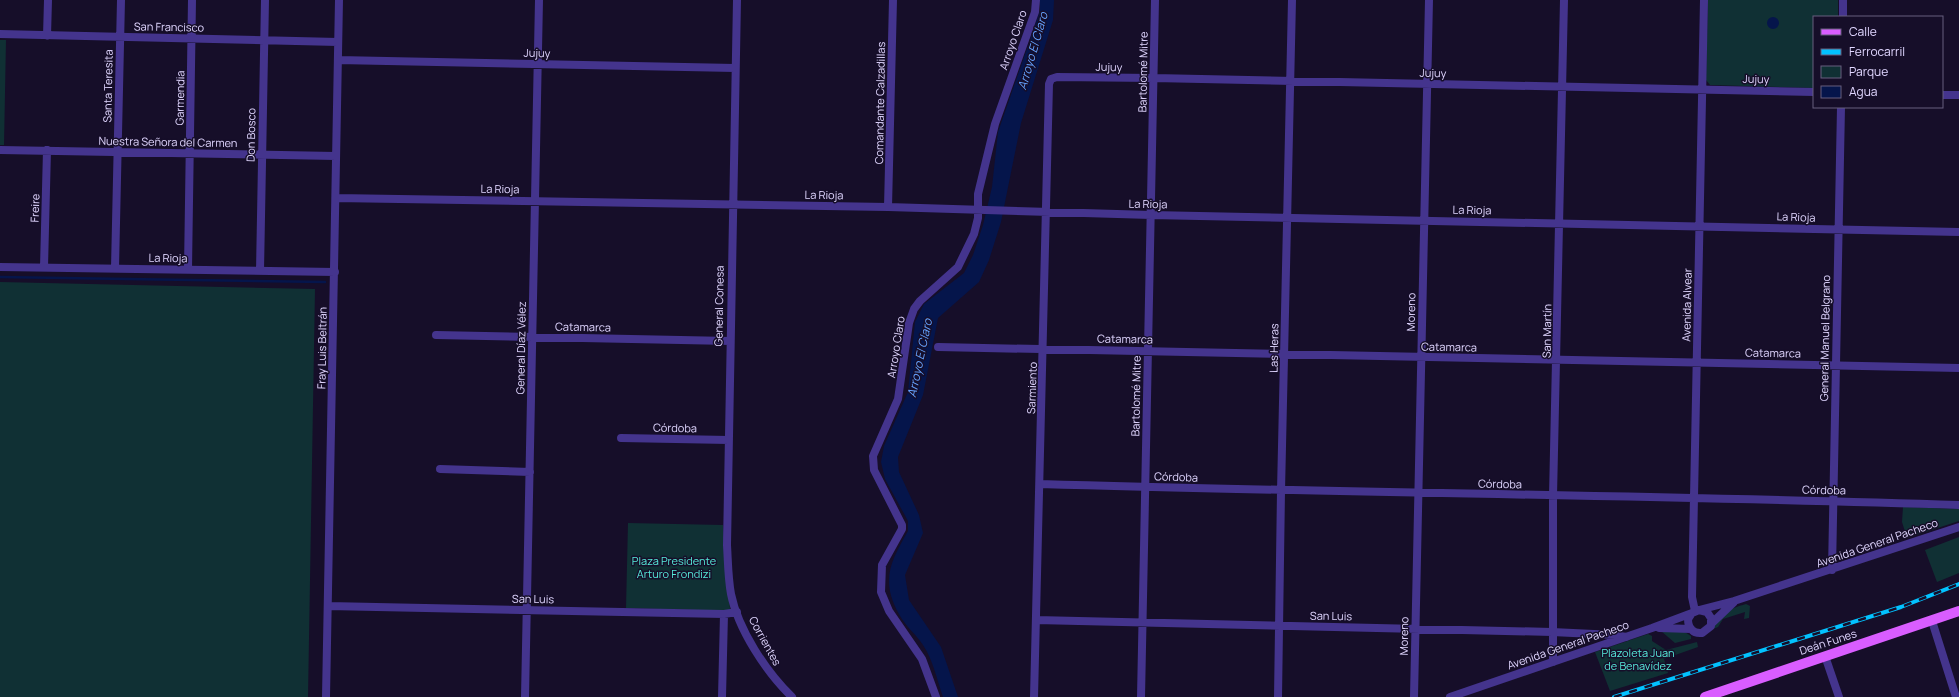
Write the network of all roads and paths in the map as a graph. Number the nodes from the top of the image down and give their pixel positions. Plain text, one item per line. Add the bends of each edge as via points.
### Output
1 (48, 0) edge
2 (121, 0) edge
3 (192, 0) edge
4 (265, 0) edge
5 (339, 0) edge
6 (539, 0) edge
7 (737, 0) edge
8 (894, 0) edge
9 (1036, 0) edge
10 (1155, 0) edge
11 (1292, 0) edge
12 (1429, 0) edge
13 (1564, 0) edge
14 (1704, 0) edge
15 (1843, 0) edge
16 (1843, 16) edge
17 (0, 34) edge
18 (48, 36) junction
19 (120, 37) junction
20 (192, 38) junction
21 (264, 40) junction
22 (338, 42) junction
23 (338, 60) junction
24 (537, 64) junction
25 (735, 68) junction
26 (1154, 78) junction
27 (1051, 79) joint
28 (1290, 81) junction
29 (1427, 84) junction
30 (1563, 86) junction
31 (1702, 89) junction
32 (1813, 92) edge
33 (1943, 95) edge
34 (1959, 95) edge
35 (1841, 108) edge
36 (0, 150) edge
37 (47, 150) junction
38 (117, 152) junction
39 (190, 153) junction
40 (262, 154) junction
41 (336, 156) junction
42 (336, 198) junction
43 (536, 201) junction
44 (732, 205) junction
45 (888, 207) junction
46 (980, 210) junction
47 (1046, 212) junction
48 (1151, 215) junction
49 (1288, 218) junction
50 (1424, 220) junction
51 (1561, 224) junction
52 (1699, 225) junction
53 (1838, 229) junction
54 (1959, 232) edge
55 (0, 267) edge
56 (44, 267) junction
57 (115, 268) junction
58 (188, 269) junction
59 (260, 271) junction
60 (335, 272) junction
61 (436, 335) dead end
62 (532, 336) junction
63 (730, 341) junction
64 (938, 347) dead end
65 (1044, 348) junction
66 (1148, 351) junction
67 (1285, 355) junction
68 (1422, 357) junction
69 (1558, 360) junction
70 (1696, 363) junction
71 (1836, 366) junction
72 (1959, 368) edge
73 (621, 438) dead end
74 (729, 440) junction
75 (440, 469) dead end
76 (530, 472) junction
77 (1040, 484) junction
78 (1146, 487) junction
79 (1281, 491) junction
80 (1418, 493) junction
81 (1554, 496) junction
82 (1694, 499) junction
83 (1833, 501) junction
84 (1959, 505) edge
85 (1959, 527) edge
86 (1832, 570) junction
87 (1734, 601) junction
88 (328, 606) junction
89 (527, 610) junction
90 (1695, 611) junction
91 (1959, 611) edge
92 (737, 612) junction
93 (724, 614) junction
94 (1036, 620) junction
95 (1932, 621) junction
96 (1712, 622) junction
97 (1143, 623) junction
98 (1279, 626) junction
99 (1416, 628) junction
100 (1652, 628) junction
101 (1691, 629) junction
102 (1552, 632) junction
103 (1626, 637) junction
104 (1825, 656) junction
105 (1553, 662) junction
106 (326, 697) edge
107 (525, 697) edge
108 (722, 697) edge
109 (792, 697) edge
110 (936, 697) edge
111 (1034, 697) edge
112 (1141, 697) edge
113 (1278, 697) edge
114 (1414, 697) edge
115 (1450, 697) edge
116 (1705, 697) edge
117 (1839, 697) edge
118 (1956, 697) edge

1 - 18 street
2 - 19 street, Santa Teresita
3 - 20 street, Garmendia
4 - 21 street, Don Bosco
5 - 22 street, Fray Luis Beltrán
6 - 24 street, General Díaz Vélez
7 - 25 street, General Conesa
8 - 45 street, Comandante Calzadillas
9 - 46 street, Arroyo Claro via 995,124 978,194
10 - 26 street, Bartolomé Mitre
11 - 28 street, Las Heras
12 - 29 street, Moreno
13 - 30 street, San Martín
14 - 31 street, Avenida Alvear
15 - 16 street
17 - 18 street, San Francisco
18 - 19 street, San Francisco
19 - 20 street, San Francisco
19 - 38 street, Santa Teresita
20 - 21 street, San Francisco
20 - 39 street, Garmendia
21 - 22 street, San Francisco
21 - 40 street, Don Bosco
22 - 23 street, Fray Luis Beltrán
23 - 24 street, Jujuy
23 - 41 street, Fray Luis Beltrán
24 - 25 street, Jujuy
24 - 43 street, General Díaz Vélez
25 - 44 street, General Conesa
26 - 27 street, Jujuy
26 - 28 street, Jujuy
26 - 48 street, Bartolomé Mitre
27 - 47 street, Sarmiento
28 - 29 street, Jujuy
28 - 49 street, Las Heras
29 - 30 street, Jujuy
29 - 50 street, Moreno
30 - 31 street, Jujuy
30 - 51 street, San Martín
31 - 32 street, Jujuy
31 - 52 street, Avenida Alvear
33 - 34 street
35 - 53 street, General Manuel Belgrano
36 - 37 street, Nuestra Señora del Carmen
37 - 38 street, Nuestra Señora del Carmen
37 - 56 street, Freire
38 - 39 street, Nuestra Señora del Carmen
38 - 57 street, Santa Teresita
39 - 40 street, Nuestra Señora del Carmen
39 - 58 street, Garmendia
40 - 41 street, Nuestra Señora del Carmen
40 - 59 street, Don Bosco
41 - 42 street, Fray Luis Beltrán
42 - 43 street, La Rioja
42 - 60 street, Fray Luis Beltrán
43 - 44 street, La Rioja
43 - 62 street, General Díaz Vélez
44 - 45 street, La Rioja
44 - 63 street, General Conesa
45 - 46 street, La Rioja
46 - 47 street, La Rioja
46 - 110 street, Arroyo Claro via 974,234 958,267 914,309 909,323 898,399 873,456 874,470 902,525 882,565 881,592 889,611 920,654
47 - 48 street, La Rioja
47 - 65 street, Sarmiento
48 - 49 street, La Rioja
48 - 66 street, Bartolomé Mitre
49 - 50 street, La Rioja
49 - 67 street, Las Heras
50 - 51 street, La Rioja
50 - 68 street, Moreno
51 - 52 street, La Rioja
51 - 69 street, San Martín
52 - 53 street, La Rioja
52 - 70 street, Avenida Alvear
53 - 54 street, La Rioja
53 - 71 street, General Manuel Belgrano
55 - 56 street, La Rioja
56 - 57 street, La Rioja
57 - 58 street, La Rioja
58 - 59 street, La Rioja
59 - 60 street, La Rioja
60 - 88 street, Fray Luis Beltrán
61 - 62 street, Catamarca
62 - 63 street, Catamarca
62 - 76 street, General Díaz Vélez
63 - 74 street, General Conesa
64 - 65 street, Catamarca
65 - 66 street, Catamarca
65 - 77 street, Sarmiento
66 - 67 street, Catamarca
66 - 78 street, Bartolomé Mitre
67 - 68 street, Catamarca
67 - 79 street, Las Heras
68 - 69 street, Catamarca
68 - 80 street, Moreno
69 - 70 street, Catamarca
69 - 81 street, San Martín
70 - 71 street, Catamarca
70 - 82 street, Avenida Alvear
71 - 72 street, Catamarca
71 - 83 street, General Manuel Belgrano
73 - 74 street, Córdoba
74 - 92 street, General Conesa via 727,545 730,585
75 - 76 street
76 - 89 street, General Díaz Vélez
77 - 78 street, Córdoba
77 - 94 street, Sarmiento
78 - 79 street, Córdoba
78 - 97 street, Bartolomé Mitre
79 - 80 street, Córdoba
79 - 98 street, Las Heras
80 - 81 street, Córdoba
80 - 99 street, Moreno
81 - 82 street, Córdoba
81 - 102 street, San Martín
82 - 83 street, Córdoba
82 - 90 street, Avenida Alvear via 1692,597
83 - 84 street, Córdoba
83 - 86 street, General Manuel Belgrano
85 - 86 street, Avenida General Pacheco
86 - 87 street, Avenida General Pacheco
87 - 90 street, Avenida General Pacheco
87 - 96 street, Avenida General Pacheco
88 - 89 street, San Luis
88 - 106 street, Fray Luis Beltrán
89 - 93 street, San Luis
89 - 107 street, General Díaz Vélez
90 - 96 street via 1703,610 1710,615
90 - 100 street, Avenida General Pacheco
90 - 101 street via 1688,623
91 - 95 main road, Deán Funes
92 - 93 street, San Luis
92 - 109 street, Corrientes via 762,662
93 - 108 street
94 - 97 street, San Luis
94 - 111 street, Sarmiento
95 - 104 main road, Deán Funes
95 - 118 street
96 - 101 street via 1709,629 1702,633 1696,633
97 - 98 street, San Luis
97 - 112 street, Bartolomé Mitre
98 - 99 street, San Luis
98 - 113 street, Las Heras
99 - 102 street, San Luis
99 - 114 street, Moreno
100 - 101 street
100 - 103 street, Avenida General Pacheco
102 - 103 street, San Luis
102 - 105 street, San Martín
103 - 105 street, Avenida General Pacheco
104 - 116 main road, Deán Funes
104 - 117 street
105 - 115 street, Avenida General Pacheco

